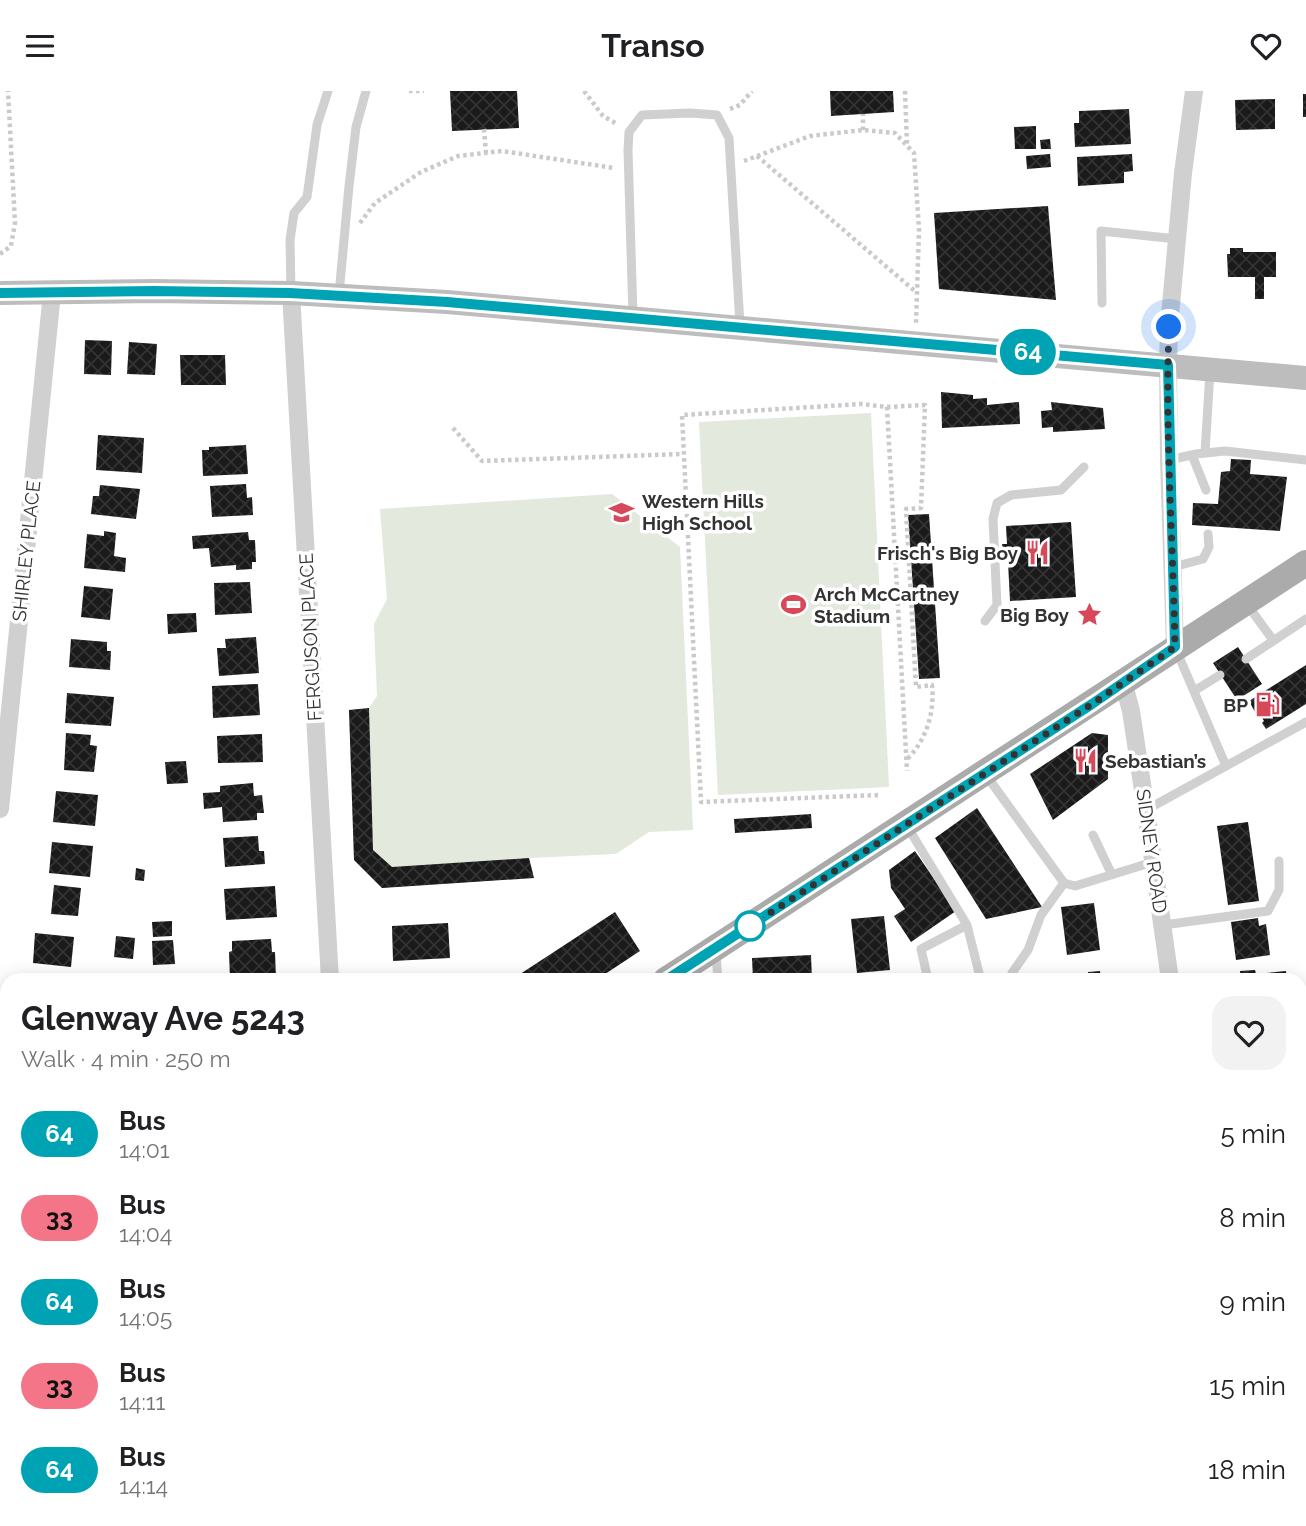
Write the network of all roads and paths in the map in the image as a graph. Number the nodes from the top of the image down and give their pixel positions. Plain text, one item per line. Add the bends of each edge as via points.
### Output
1 (8, 91) edge
2 (328, 91) edge
3 (366, 91) edge
4 (409, 91) edge
5 (424, 91) edge
6 (584, 91) edge
7 (752, 91) edge
8 (905, 91) edge
9 (1194, 91) edge
10 (863, 114) dead end
11 (717, 115) junction
12 (484, 129) dead end
13 (863, 130) junction
14 (629, 132) junction
15 (907, 145) junction
16 (486, 153) junction
17 (757, 156) junction
18 (731, 166) junction
19 (628, 170) junction
20 (346, 225) junction
21 (1177, 239) junction
22 (0, 254) edge
23 (0, 293) edge
24 (52, 293) junction
25 (290, 293) junction
26 (917, 293) junction
27 (339, 296) junction
28 (1102, 303) dead end
29 (633, 318) junction
30 (740, 327) junction
31 (916, 342) junction
32 (1168, 365) junction
33 (1210, 369) junction
34 (1306, 378) edge
35 (887, 407) junction
36 (453, 428) dead end
37 (1205, 453) junction
38 (683, 454) junction
39 (1192, 455) junction
40 (1169, 460) junction
41 (1306, 460) edge
42 (1084, 467) dead end
43 (1206, 490) dead end
44 (1208, 534) dead end
45 (1306, 563) edge
46 (1173, 567) junction
47 (1245, 602) junction
48 (1306, 619) edge
49 (985, 621) dead end
50 (1273, 640) junction
51 (1175, 647) junction
52 (1246, 659) dead end
53 (1220, 675) dead end
54 (1123, 681) junction
55 (1194, 691) junction
56 (1306, 722) edge
57 (906, 760) junction
58 (1226, 766) junction
59 (907, 771) dead end
60 (984, 773) junction
61 (878, 795) dead end
62 (0, 809) edge
63 (1146, 810) junction
64 (906, 824) junction
65 (1093, 835) dead end
66 (1279, 861) dead end
67 (1153, 863) junction
68 (1112, 875) junction
69 (1064, 883) junction
70 (967, 925) junction
71 (1163, 925) junction
72 (716, 948) junction
73 (330, 973) edge
74 (677, 973) edge
75 (718, 973) edge
76 (926, 973) edge
77 (979, 973) edge
78 (1012, 973) dead end
79 (1169, 973) edge

1 - 22 path via 15,223 11,246
2 - 25 lane via 317,125 307,197 294,213
3 - 20 lane via 356,127
4 - 5 path
6 - 14 path via 603,116
7 - 11 path via 740,106
8 - 15 path
9 - 21 street
10 - 13 path
11 - 14 lane via 642,115
11 - 18 lane via 729,138
12 - 16 path
13 - 15 path via 895,133
13 - 17 path via 810,136
14 - 19 lane
15 - 26 path via 914,153
16 - 19 path via 524,153
16 - 20 path via 458,156 421,172 375,203 360,223
17 - 18 path
17 - 26 path
18 - 30 lane
19 - 29 lane
20 - 27 lane
21 - 28 lane via 1101,231
21 - 32 street
23 - 24 street
24 - 25 street
24 - 62 street, SHIRLEY PLACE
25 - 27 street
25 - 73 street, FERGUSON PLACE
26 - 31 path
27 - 29 street
29 - 30 street
30 - 31 street
31 - 32 street
32 - 33 street
32 - 40 street
33 - 34 street
33 - 37 lane
35 - 38 path via 861,404 682,415
35 - 57 path
35 - 57 path via 925,405 921,508 906,509 916,687 932,685 933,695 930,719 918,749
36 - 38 path via 482,461
37 - 39 lane
37 - 41 lane
38 - 61 path via 701,802
39 - 40 lane
39 - 43 lane
40 - 46 street
42 - 49 lane via 1061,490 1011,495 997,503 993,519 997,605
44 - 46 lane via 1209,547 1203,559
45 - 47 main road
46 - 51 street
47 - 50 lane
47 - 51 main road
48 - 50 lane
50 - 52 lane
51 - 54 main road
51 - 55 lane
53 - 55 lane
54 - 60 main road
54 - 63 street, SIDNEY ROAD
55 - 58 lane
56 - 58 lane
57 - 59 path
58 - 63 lane
60 - 64 main road
60 - 69 lane
63 - 67 street, SIDNEY ROAD
64 - 70 lane
64 - 72 main road
65 - 68 lane
66 - 71 lane via 1279,890 1268,911
67 - 68 lane
67 - 71 street, SIDNEY ROAD
68 - 69 lane via 1075,886
69 - 78 lane via 1041,915 1028,950
70 - 76 lane via 921,949
70 - 77 lane
71 - 79 street, SIDNEY ROAD
72 - 74 main road
72 - 75 lane

